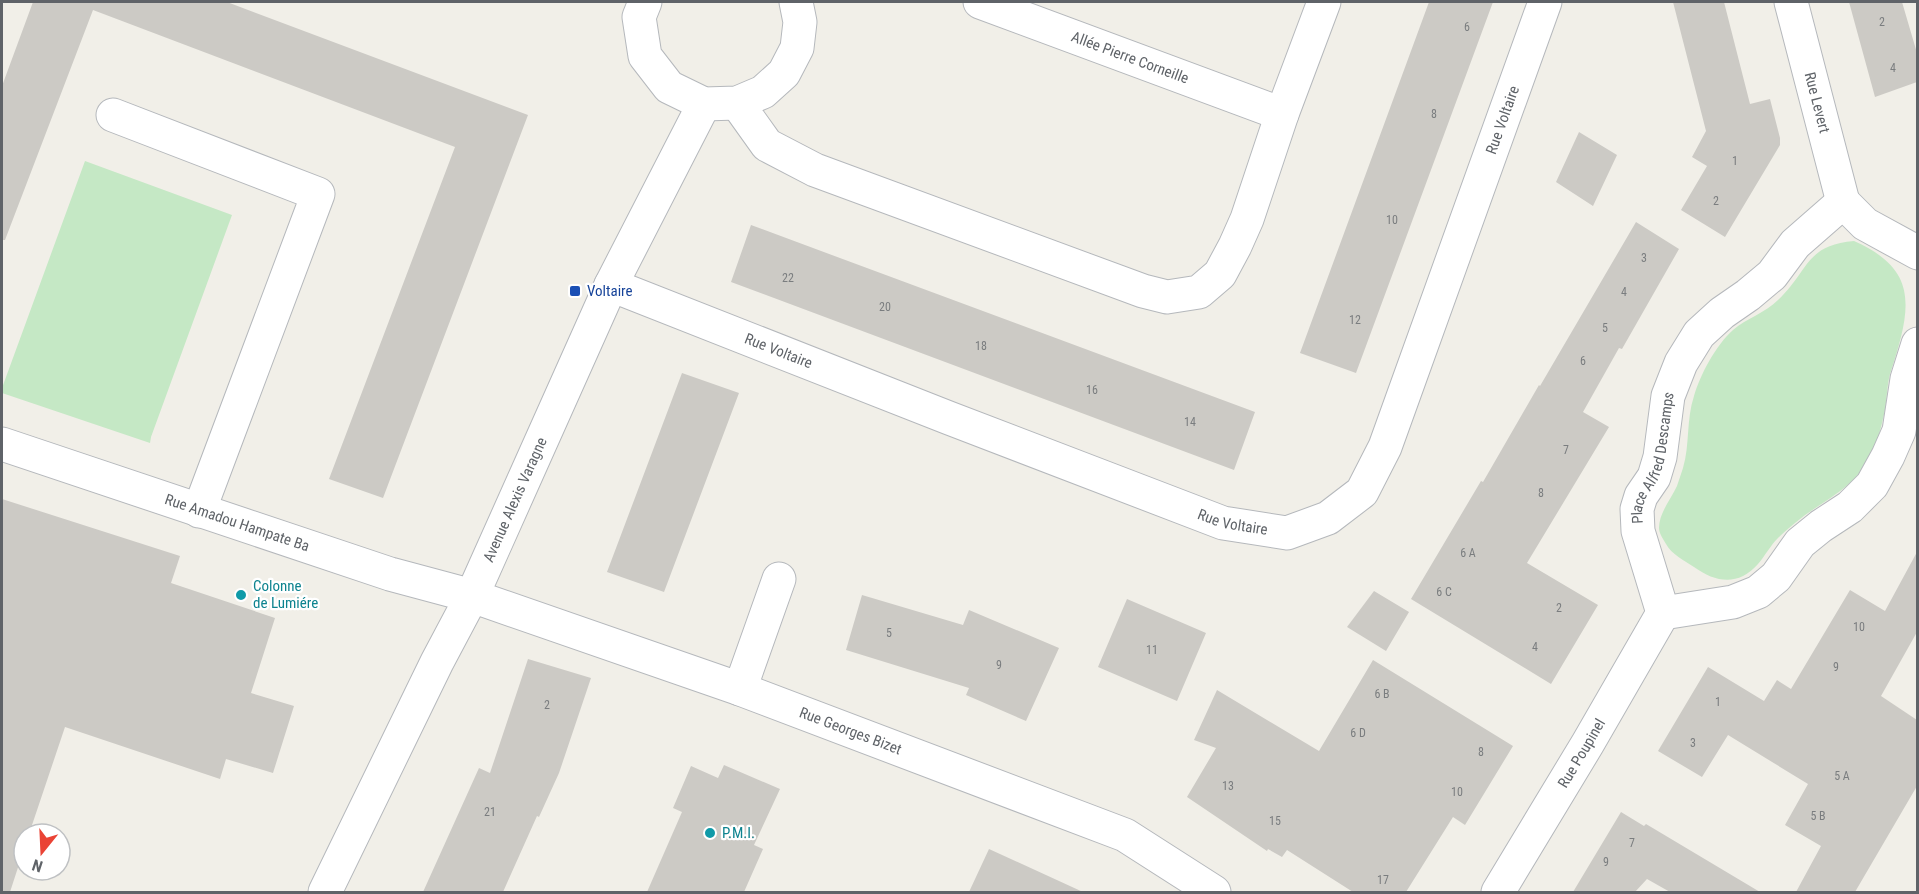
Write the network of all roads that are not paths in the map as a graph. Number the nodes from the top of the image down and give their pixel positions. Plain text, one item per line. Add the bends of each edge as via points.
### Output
1 (645, 2) edge
2 (796, 2) edge
3 (980, 2) edge
4 (1324, 2) edge
5 (1545, 2) edge
6 (1791, 2) edge
7 (737, 103) junction
8 (704, 104) junction
9 (1282, 114) junction
10 (113, 115) dead end
11 (1843, 202) junction
12 (1917, 253) edge
13 (611, 285) junction
14 (1917, 344) edge
15 (2, 444) edge
16 (199, 511) junction
17 (779, 579) dead end
18 (472, 596) junction
19 (1664, 613) junction
20 (740, 689) junction
21 (325, 892) edge
22 (1214, 892) edge
23 (1498, 892) edge

1 - 8 street via 639,17 645,56 669,87
2 - 7 street via 800,21 796,48 784,74 763,92
3 - 9 street, Allée Pierre Corneille
4 - 9 street
5 - 13 street, Rue Voltaire via 1385,447 1362,492 1328,518 1287,532 1223,523
6 - 11 street, Rue Levert
7 - 8 street
7 - 9 street via 767,145 815,170 1167,297 1199,292 1220,274 1247,219
8 - 13 street, Avenue Alexis Varagne
10 - 16 street via 318,194
11 - 12 street via 1865,224
11 - 19 street, Place Alfred Descamps via 1795,244 1772,275 1699,334 1681,363 1668,396 1654,477 1637,509 1638,531
13 - 18 street, Avenue Alexis Varagne
14 - 19 street via 1899,431 1872,485 1850,507 1800,543 1776,578 1758,592 1733,602
15 - 16 street, Rue Amadou Hampate Ba
16 - 18 street, Rue Amadou Hampate Ba via 390,574
17 - 20 street
18 - 20 street, Rue Georges Bizet
18 - 21 street, Avenue Alexis Varagne
19 - 23 street, Rue Poupinel
20 - 22 street, Rue Georges Bizet via 1125,835

